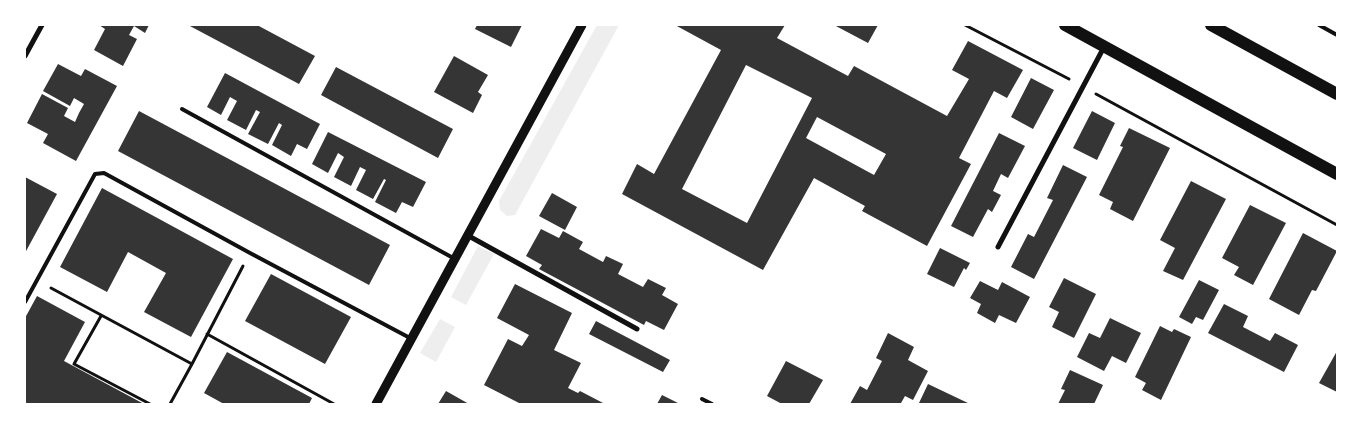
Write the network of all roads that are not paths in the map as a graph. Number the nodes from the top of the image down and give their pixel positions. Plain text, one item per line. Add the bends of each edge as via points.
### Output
1 (42, 25) edge
2 (582, 25) edge
3 (1065, 25) edge
4 (1211, 25) edge
5 (1319, 25) edge
6 (1337, 35) edge
7 (1104, 46) junction
8 (25, 56) edge
9 (1337, 94) edge
10 (182, 109) dead end
11 (1337, 174) edge
12 (468, 235) junction
13 (998, 247) dead end
14 (455, 259) junction
15 (25, 302) edge
16 (637, 329) dead end
17 (412, 339) junction
18 (702, 399) dead end
19 (376, 404) edge
20 (712, 404) edge

1 - 8 street
2 - 12 street
3 - 7 main road
4 - 9 main road
5 - 6 lane
7 - 11 main road
7 - 13 street
10 - 14 lane
12 - 14 street
12 - 16 street
14 - 17 street
15 - 17 lane via 96,174 104,173
17 - 19 street
18 - 20 lane

